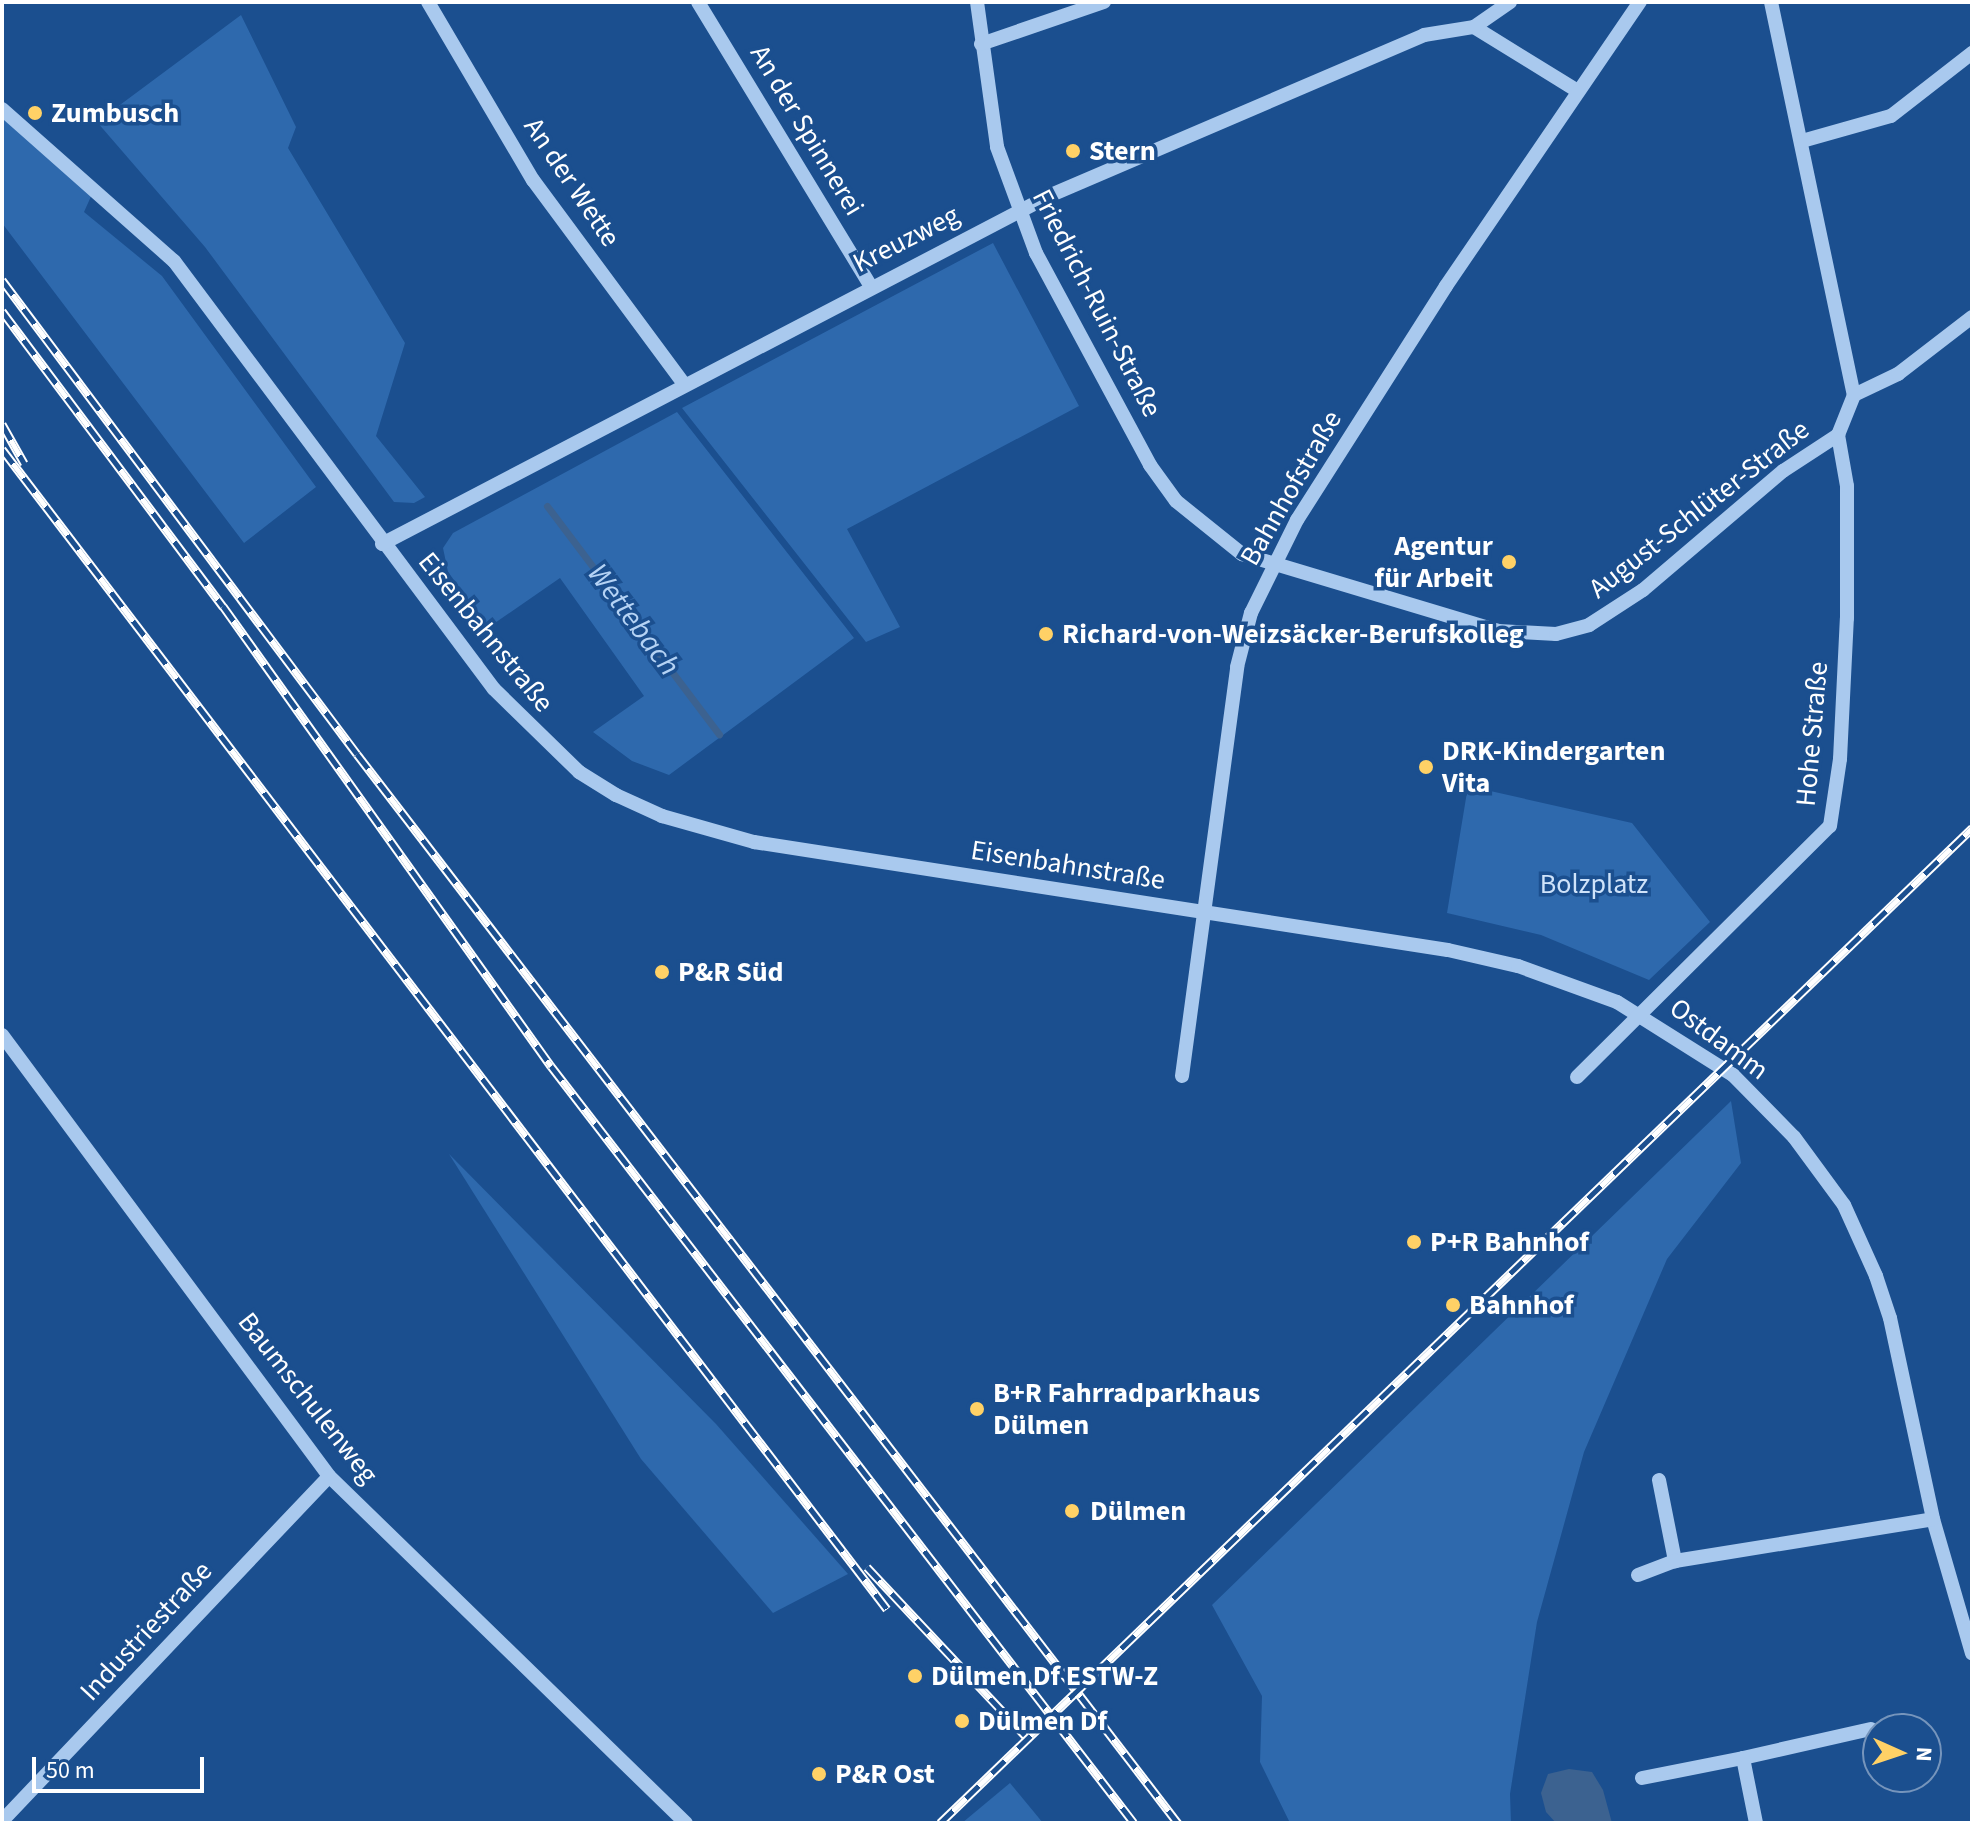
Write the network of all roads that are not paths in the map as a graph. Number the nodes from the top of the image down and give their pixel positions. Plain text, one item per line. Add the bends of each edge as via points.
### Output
1 (428, 2) edge
2 (698, 2) edge
3 (977, 2) edge
4 (1104, 2) edge
5 (1510, 2) edge
6 (1640, 2) edge
7 (1771, 2) edge
8 (1474, 27) junction
9 (981, 44) junction
10 (1972, 53) edge
11 (1576, 90) junction
12 (2, 109) edge
13 (1802, 141) junction
14 (1018, 211) junction
15 (871, 287) junction
16 (1972, 317) edge
17 (684, 384) junction
18 (1854, 395) junction
19 (1838, 435) junction
20 (382, 544) junction
21 (1274, 563) junction
22 (1202, 912) junction
23 (2, 1035) edge
24 (1182, 1076) dead end
25 (1577, 1077) dead end
26 (329, 1476) junction
27 (1659, 1480) dead end
28 (1933, 1519) junction
29 (1675, 1561) junction
30 (1638, 1575) dead end
31 (1972, 1653) edge
32 (1862, 1731) edge
33 (1743, 1758) junction
34 (1642, 1778) dead end
35 (2, 1821) edge
36 (686, 1823) edge
37 (1756, 1823) edge

1 - 17 street, An der Wette via 533,180
2 - 15 street, An der Spinnerei
3 - 9 street, Friedrich-Ruin-Straße
4 - 9 street
5 - 8 street, Kreuzweg
6 - 11 street, Bahnhofstraße
7 - 13 street
8 - 11 street
8 - 14 street, Kreuzweg via 1424,35
9 - 14 street, Friedrich-Ruin-Straße via 997,147
10 - 13 street via 1891,116
11 - 21 street, Bahnhofstraße via 1446,286
12 - 20 street, Eisenbahnstraße via 174,261
13 - 18 street
14 - 15 street, Kreuzweg
14 - 21 street, Friedrich-Ruin-Straße via 1110,395 1176,501 1242,554
15 - 17 street, Kreuzweg
16 - 18 street via 1898,374
17 - 20 street, Kreuzweg via 635,415
18 - 19 street, August-Schlüter-Straße
19 - 21 street, August-Schlüter-Straße via 1783,471 1643,590 1589,625 1556,634 1498,631
19 - 25 street, Hohe Straße via 1847,486 1847,618 1838,785 1830,826
20 - 22 street, Eisenbahnstraße via 521,718 579,772 650,811 754,842
21 - 22 street, Bahnhofstraße via 1251,613 1237,667
22 - 24 street, Bahnhofstraße
22 - 28 street, Ostdamm via 1448,950 1571,982 1656,1022 1733,1075 1794,1137 1844,1205 1890,1318
23 - 26 street, Baumschulenweg
26 - 35 street, Industriestraße
26 - 36 street, Baumschulenweg
27 - 29 street
28 - 29 street
28 - 31 street, Ostdamm
29 - 30 street
32 - 33 street
33 - 34 street
33 - 37 street

